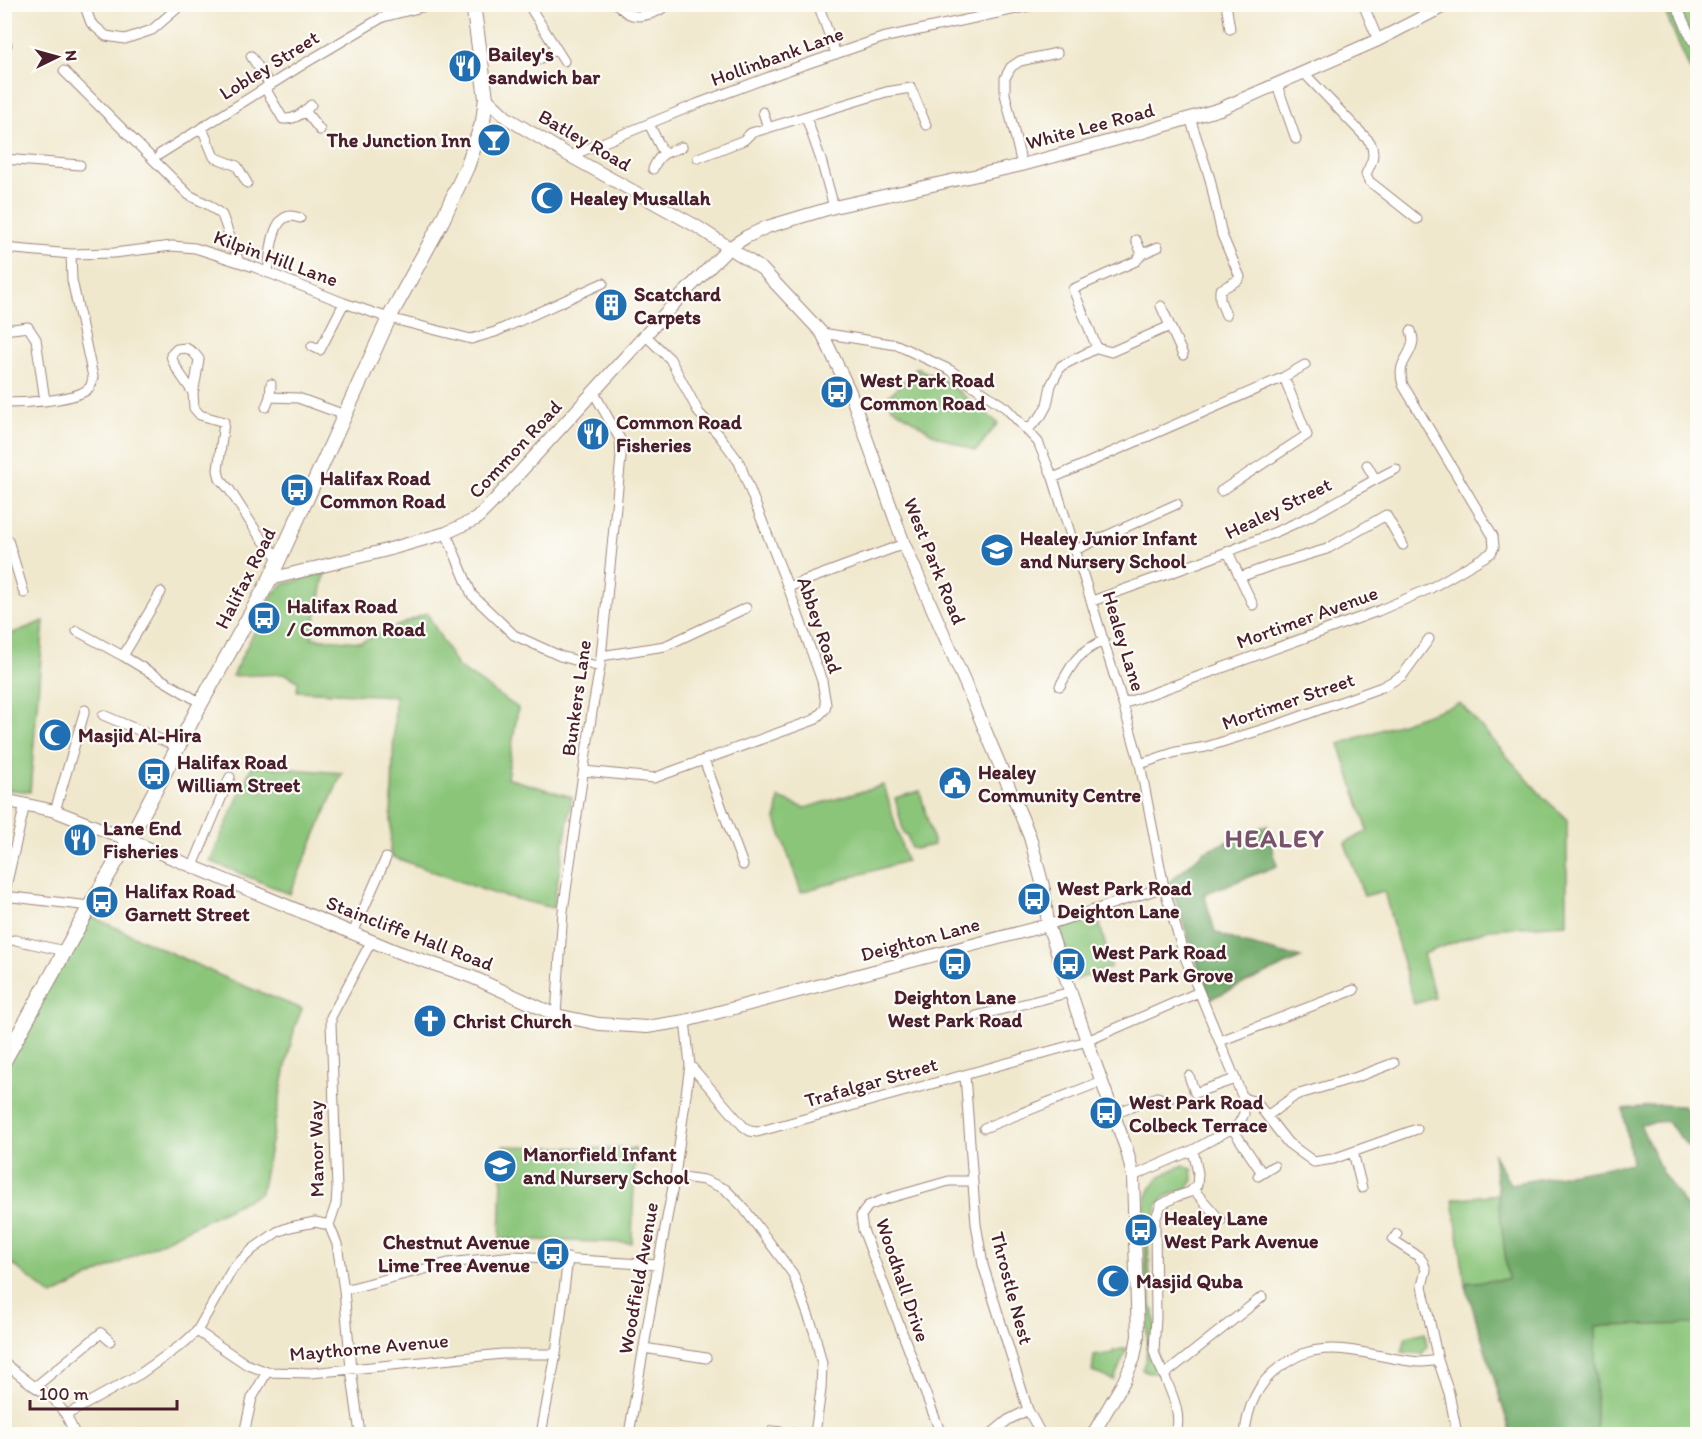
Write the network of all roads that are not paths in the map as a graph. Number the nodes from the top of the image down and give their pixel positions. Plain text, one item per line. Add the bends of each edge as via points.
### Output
1 (84, 4) edge
2 (182, 4) edge
3 (434, 4) edge
4 (528, 4) edge
5 (617, 4) edge
6 (667, 4) edge
7 (818, 4) edge
8 (1039, 4) edge
9 (1226, 4) edge
10 (1363, 4) edge
11 (1448, 4) edge
12 (1676, 4) edge
13 (475, 5) edge
14 (1230, 29) dead end
15 (1698, 38) edge
16 (1378, 40) junction
17 (556, 49) junction
18 (1057, 53) dead end
19 (836, 54) junction
20 (251, 56) dead end
21 (538, 60) dead end
22 (564, 61) dead end
23 (64, 71) dead end
24 (1304, 73) junction
25 (1277, 85) junction
26 (267, 86) junction
27 (486, 98) junction
28 (763, 112) dead end
29 (806, 117) junction
30 (1190, 118) junction
31 (649, 124) junction
32 (926, 125) dead end
33 (202, 128) junction
34 (768, 128) junction
35 (320, 130) dead end
36 (1296, 139) dead end
37 (682, 147) dead end
38 (160, 154) dead end
39 (663, 154) junction
40 (570, 156) junction
41 (698, 158) dead end
42 (4, 159) edge
43 (80, 165) dead end
44 (1022, 165) junction
45 (653, 169) dead end
46 (248, 183) dead end
47 (834, 207) junction
48 (300, 218) dead end
49 (1417, 219) dead end
50 (1136, 240) dead end
51 (4, 248) edge
52 (729, 248) junction
53 (1158, 248) dead end
54 (71, 254) junction
55 (1142, 254) junction
56 (239, 262) junction
57 (268, 273) junction
58 (603, 283) dead end
59 (344, 303) junction
60 (1161, 306) dead end
61 (1226, 315) dead end
62 (389, 318) junction
63 (1170, 326) junction
64 (4, 330) edge
65 (1411, 331) dead end
66 (822, 333) junction
67 (646, 336) junction
68 (312, 346) dead end
69 (1097, 348) junction
70 (1183, 355) dead end
71 (1305, 365) dead end
72 (1284, 377) junction
73 (271, 384) dead end
74 (192, 393) junction
75 (594, 393) junction
76 (270, 397) junction
77 (45, 401) junction
78 (4, 403) edge
79 (266, 407) dead end
80 (345, 415) junction
81 (1027, 430) junction
82 (1367, 465) dead end
83 (1396, 470) dead end
84 (1053, 478) junction
85 (1375, 479) junction
86 (1221, 491) dead end
87 (1177, 504) dead end
88 (446, 533) junction
89 (4, 541) edge
90 (904, 544) junction
91 (1403, 545) dead end
92 (1075, 550) junction
93 (1228, 552) junction
94 (279, 559) junction
95 (1240, 576) junction
96 (270, 579) junction
97 (788, 587) junction
98 (161, 592) dead end
99 (24, 593) dead end
100 (1092, 601) junction
101 (1253, 605) dead end
102 (746, 608) dead end
103 (77, 631) dead end
104 (1429, 639) dead end
105 (1104, 640) junction
106 (123, 656) junction
107 (601, 656) junction
108 (600, 667) junction
109 (1060, 686) dead end
110 (201, 703) junction
111 (1123, 704) junction
112 (85, 710) dead end
113 (103, 715) dead end
114 (178, 747) junction
115 (704, 760) junction
116 (1140, 764) junction
117 (584, 771) junction
118 (230, 777) dead end
119 (4, 800) edge
120 (25, 804) junction
121 (55, 811) junction
122 (129, 840) junction
123 (386, 858) dead end
124 (743, 865) dead end
125 (193, 867) junction
126 (1164, 887) junction
127 (4, 896) edge
128 (90, 906) junction
129 (1048, 925) junction
130 (353, 933) junction
131 (372, 940) junction
132 (4, 945) edge
133 (65, 951) junction
134 (1354, 990) dead end
135 (1071, 992) junction
136 (1199, 992) junction
137 (556, 1015) junction
138 (976, 1016) dead end
139 (685, 1021) junction
140 (1087, 1041) junction
141 (1220, 1041) junction
142 (4, 1061) edge
143 (1394, 1063) dead end
144 (690, 1065) junction
145 (965, 1074) junction
146 (1190, 1076) dead end
147 (1235, 1078) junction
148 (1102, 1081) junction
149 (1243, 1098) junction
150 (1168, 1101) dead end
151 (1114, 1114) junction
152 (1267, 1116) junction
153 (984, 1128) dead end
154 (1232, 1128) junction
155 (1417, 1129) dead end
156 (1193, 1150) junction
157 (1353, 1152) junction
158 (1274, 1166) dead end
159 (675, 1176) junction
160 (1133, 1176) junction
161 (973, 1181) junction
162 (1362, 1188) dead end
163 (1193, 1189) junction
164 (1221, 1221) dead end
165 (329, 1225) junction
166 (1397, 1234) dead end
167 (568, 1258) junction
168 (658, 1265) junction
169 (344, 1290) junction
170 (1262, 1297) dead end
171 (197, 1331) junction
172 (110, 1341) dead end
173 (644, 1348) junction
174 (556, 1354) junction
175 (706, 1358) dead end
176 (1438, 1360) junction
177 (4, 1363) edge
178 (351, 1369) junction
179 (267, 1372) junction
180 (1164, 1375) junction
181 (35, 1387) junction
182 (1028, 1410) junction
183 (66, 1415) junction
184 (772, 1431) dead end
185 (75, 1434) edge
186 (244, 1434) edge
187 (360, 1434) edge
188 (542, 1434) edge
189 (629, 1434) edge
190 (800, 1434) edge
191 (815, 1434) edge
192 (941, 1434) edge
193 (991, 1434) edge
194 (1041, 1434) edge
195 (1093, 1434) edge
196 (1176, 1434) edge
197 (1245, 1434) edge
198 (1457, 1434) edge

1 - 2 street via 91,23 106,36 125,39 152,30
3 - 26 street, Lobley Street via 383,17
4 - 17 street
5 - 6 street via 631,15 647,15
7 - 19 street
8 - 19 street, Hollinbank Lane via 882,38
9 - 14 street
10 - 16 street
11 - 16 main road, White Lee Road
12 - 15 street via 1692,40
13 - 27 main road, Halifax Road
16 - 24 main road, White Lee Road
17 - 21 street
17 - 22 street
18 - 44 street via 1020,61 1005,78 1005,94
19 - 31 street, Hollinbank Lane
20 - 26 street
23 - 56 street via 189,195 222,215
24 - 25 main road, White Lee Road
24 - 49 street via 1370,142 1374,153 1366,174 1369,181
25 - 30 main road, White Lee Road
25 - 36 street
26 - 33 street, Lobley Street
26 - 35 street via 283,120 291,120 308,108
27 - 40 main road, Batley Road via 507,118
27 - 62 main road, Halifax Road via 483,121 467,167 441,224
28 - 34 street
29 - 32 street via 885,92 911,88
29 - 34 street
29 - 47 street
30 - 44 main road, White Lee Road
30 - 61 street via 1210,179 1222,235 1240,277 1220,290
31 - 39 street
31 - 40 street, Hollinbank Lane
33 - 38 street, Lobley Street
33 - 46 street via 214,157 237,166
34 - 41 street
37 - 39 street
39 - 45 street
40 - 52 main road, Batley Road
42 - 43 street
44 - 47 main road, White Lee Road
47 - 52 main road, White Lee Road via 767,227
48 - 57 street via 290,216 276,226
50 - 55 street
51 - 54 street, Kilpin Hill Lane
52 - 66 main road, West Park Road via 762,269
52 - 67 main road, Common Road
53 - 55 street
54 - 56 street, Kilpin Hill Lane via 172,246 195,248
54 - 77 street via 72,280 93,377 90,387 80,394
55 - 69 street via 1137,261 1073,289
56 - 57 street, Kilpin Hill Lane
57 - 59 street, Kilpin Hill Lane
58 - 62 street, Kilpin Hill Lane via 471,339
59 - 62 street, Kilpin Hill Lane
59 - 68 street via 320,350
60 - 63 street
62 - 80 main road, Halifax Road
63 - 69 street via 1111,352
63 - 70 street
64 - 77 street via 28,327 36,339
65 - 111 street, Mortimer Avenue via 1413,341 1401,365 1403,385 1493,536 1491,553 1431,588 1378,611
66 - 81 street, Healey Lane via 897,345 950,370 1006,408
66 - 90 main road, West Park Road via 850,392
67 - 75 main road, Common Road
67 - 97 street, Abbey Road via 670,359 699,413 740,462
69 - 81 street via 1060,366 1047,405
71 - 72 street
72 - 84 street
72 - 86 street via 1307,435
73 - 76 street
74 - 74 street via 199,359 186,348 177,349 171,355 172,364
74 - 94 street via 194,408 200,415 224,422 220,479
75 - 88 main road, Common Road via 476,519
75 - 107 street, Bunkers Lane via 620,439 621,457
76 - 79 street
76 - 80 street via 298,398
77 - 78 street
80 - 94 main road, Halifax Road
81 - 84 street, Healey Lane via 1038,442
82 - 85 street
83 - 85 street, Healey Street
84 - 92 street, Healey Lane
85 - 93 street, Healey Street via 1301,521
87 - 92 street
88 - 96 main road, Common Road
88 - 108 street via 472,595 514,635 560,656
89 - 99 street via 8,540
90 - 97 street
90 - 129 main road, West Park Road via 1030,837 1044,890
91 - 95 street via 1386,515 1327,549
92 - 100 street, Healey Lane
93 - 95 street
93 - 100 street, Healey Street
94 - 96 main road, Halifax Road
95 - 101 street
96 - 110 main road, Halifax Road
97 - 115 street, Abbey Road via 822,681 825,708 814,720
98 - 106 street
100 - 105 street, Healey Lane
102 - 107 street via 665,646
103 - 106 street
104 - 116 street, Mortimer Street via 1402,676 1382,687 1278,725
105 - 109 street via 1073,662
105 - 111 street, Healey Lane
106 - 110 street
107 - 108 street, Bunkers Lane
108 - 117 street, Bunkers Lane
110 - 114 main road, Halifax Road
111 - 116 street, Healey Lane
112 - 121 street
113 - 114 street
114 - 122 main road, Halifax Road
115 - 117 street, Abbey Road via 654,778
115 - 124 street
116 - 126 street, Healey Lane
117 - 137 street, Bunkers Lane via 563,910
118 - 125 street
119 - 120 main road, Staincliffe Hall Road
120 - 121 main road, Staincliffe Hall Road
120 - 127 street
121 - 122 main road, Staincliffe Hall Road
122 - 125 main road, Staincliffe Hall Road
122 - 128 main road, Halifax Road
123 - 130 street
125 - 130 main road, Staincliffe Hall Road
126 - 129 street, Deighton Lane
126 - 136 street, Healey Lane
127 - 128 street
128 - 133 main road, Halifax Road
129 - 135 main road
129 - 139 main road, Deighton Lane
130 - 131 main road, Staincliffe Hall Road
131 - 137 main road, Staincliffe Hall Road via 472,977
131 - 165 street, Manor Way via 331,1017 337,1190
132 - 133 street via 15,940
133 - 142 main road, Halifax Road
134 - 141 street
135 - 138 street
135 - 140 main road
136 - 140 street, Trafalgar Street
136 - 141 street, Healey Lane
137 - 139 main road, Staincliffe Hall Road via 608,1025 647,1027
139 - 144 street, Woodfield Avenue
140 - 145 street, Trafalgar Street
140 - 148 main road
141 - 147 street, Healey Lane
143 - 152 street via 1296,1095
144 - 145 street, Trafalgar Street via 743,1126 756,1132
144 - 159 street, Woodfield Avenue
145 - 161 street, Throstle Nest
146 - 147 street via 1195,1094
147 - 149 street, Healey Lane
148 - 151 main road
148 - 153 street
149 - 152 street via 1256,1102
149 - 154 street via 1244,1114
150 - 151 street via 1157,1097
151 - 160 main road
152 - 157 street via 1288,1143 1314,1162
154 - 156 street
154 - 158 street via 1259,1175
155 - 157 street
156 - 160 street
156 - 163 street via 1198,1173
157 - 162 street
159 - 168 street, Woodfield Avenue
159 - 191 street via 704,1180 724,1189 743,1207 793,1274 822,1364
160 - 195 main road via 1138,1336 1124,1381
161 - 182 street, Throstle Nest via 983,1265
161 - 192 street, Woodhall Drive via 949,1182 886,1199 868,1206 861,1216
163 - 164 street
163 - 180 street via 1161,1205 1155,1220 1154,1351
165 - 169 street, Manor Way via 337,1244
165 - 171 street via 315,1221 290,1227 253,1249 233,1268
166 - 176 street via 1394,1240 1418,1256 1426,1270 1422,1286
167 - 168 street
167 - 169 street via 514,1256 448,1263
167 - 174 street
168 - 173 street, Woodfield Avenue
169 - 178 street, Manor Way
170 - 180 street
171 - 179 street, Maythorne Avenue via 246,1364
171 - 183 street via 140,1374
172 - 181 street via 101,1333
173 - 175 street
173 - 189 street, Woodfield Avenue
174 - 178 street, Maythorne Avenue via 502,1354
174 - 188 street
176 - 197 street via 1421,1362 1343,1350 1300,1355 1266,1378 1246,1419
176 - 198 street
177 - 181 street
178 - 179 street, Maythorne Avenue
178 - 187 street, Manor Way
179 - 186 street via 252,1398
180 - 196 street via 1176,1407
181 - 183 street via 53,1398
182 - 193 street
182 - 194 street, Throstle Nest
183 - 185 street
184 - 190 street

